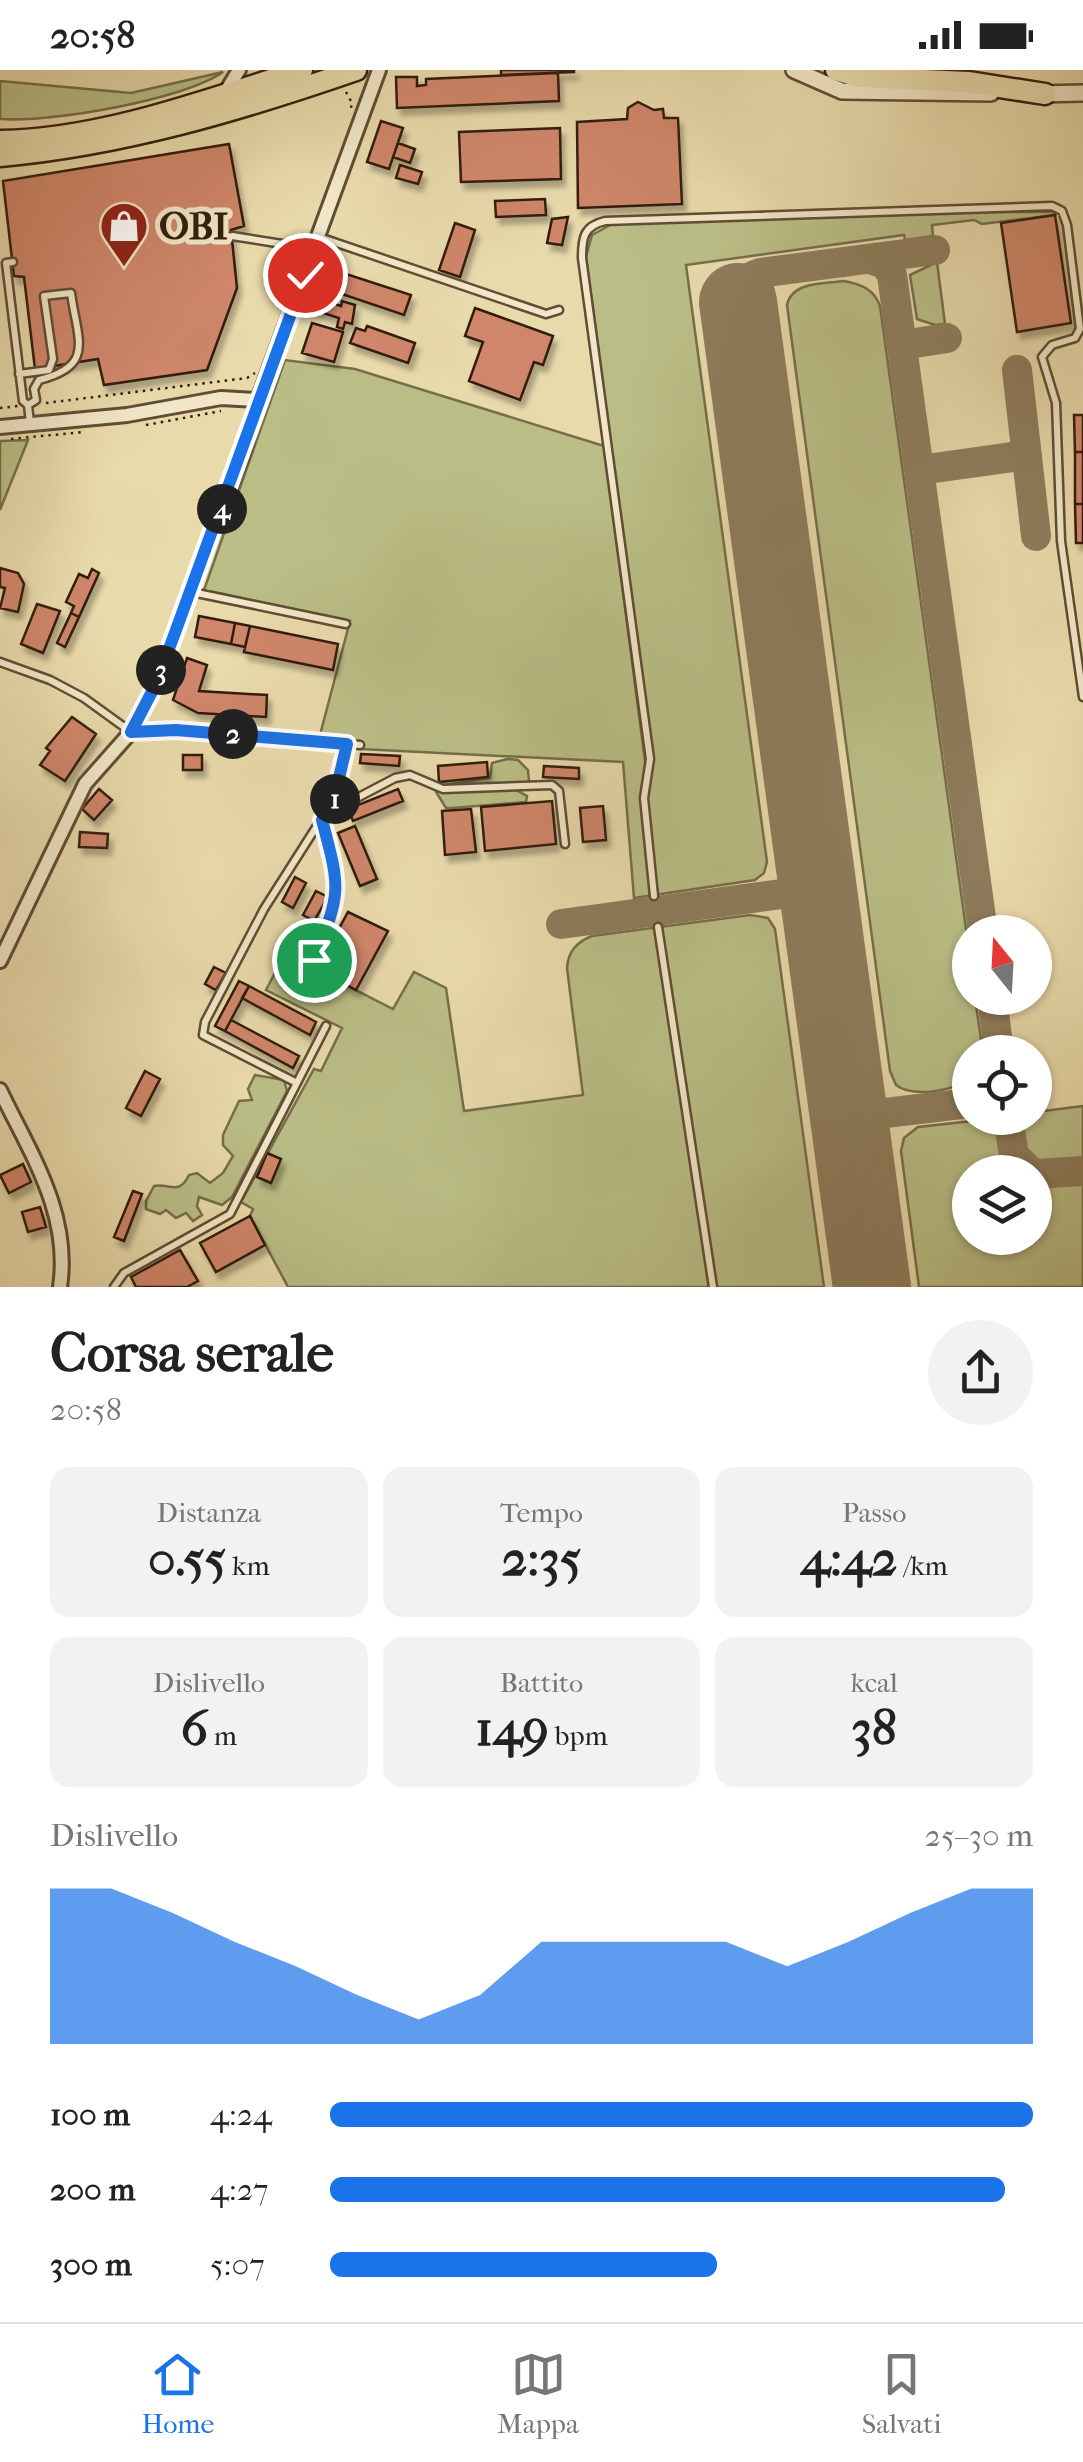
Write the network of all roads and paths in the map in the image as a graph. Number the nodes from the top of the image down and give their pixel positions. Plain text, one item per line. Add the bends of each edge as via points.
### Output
1 (240, 70) edge
2 (302, 70) edge
3 (356, 70) edge
4 (379, 70) edge
5 (794, 70) edge
6 (814, 70) edge
7 (264, 75) edge
8 (831, 78) edge
9 (341, 89) dead end
10 (1083, 93) edge
11 (1045, 94) joint
12 (224, 95) junction
13 (348, 118) dead end
14 (0, 137) edge
15 (0, 156) edge
16 (232, 236) dead end
17 (316, 243) junction
18 (13, 262) dead end
19 (559, 310) dead end
20 (258, 369) dead end
21 (19, 374) junction
22 (258, 400) junction
23 (28, 405) junction
24 (0, 408) edge
25 (30, 425) junction
26 (0, 428) edge
27 (191, 592) junction
28 (346, 624) dead end
29 (0, 662) edge
30 (1083, 697) edge
31 (131, 732) junction
32 (347, 744) junction
33 (360, 745) dead end
34 (334, 799) junction
35 (322, 820) junction
36 (565, 844) dead end
37 (654, 896) dead end
38 (658, 927) dead end
39 (314, 960) dead end
40 (0, 961) edge
41 (326, 1026) dead end
42 (297, 1083) junction
43 (0, 1090) edge
44 (60, 1287) edge
45 (114, 1287) edge
46 (713, 1287) edge

1 - 12 street
2 - 7 main road
3 - 15 main road via 165,129
4 - 17 street
5 - 8 street
6 - 8 street
7 - 12 main road
8 - 11 main road via 968,82
9 - 13 path via 351,98
10 - 11 street
12 - 14 main road via 66,133
16 - 17 lane
17 - 19 lane via 546,314
17 - 22 street
18 - 21 lane via 6,263
20 - 23 path via 247,378
21 - 23 lane
21 - 23 lane via 49,370 44,296 71,292 80,355 61,374 39,380 36,400
22 - 25 street via 221,398
22 - 27 street
23 - 24 path
23 - 25 lane
25 - 26 street
27 - 28 lane
27 - 31 street
29 - 31 lane via 84,698
30 - 37 lane via 1061,542 1056,403 1042,358 1080,329 1062,211 1032,206 593,224 583,237 582,258 650,759 644,798
31 - 32 lane
31 - 40 street via 85,784
32 - 33 lane
32 - 34 lane
34 - 35 lane
34 - 36 lane via 355,799 410,775 443,789 552,785 559,790
35 - 39 lane via 338,892
35 - 42 lane via 264,909 205,1022 204,1035
38 - 46 lane
41 - 42 lane
42 - 45 lane via 230,1214 124,1273
43 - 44 street via 46,1183 59,1231

